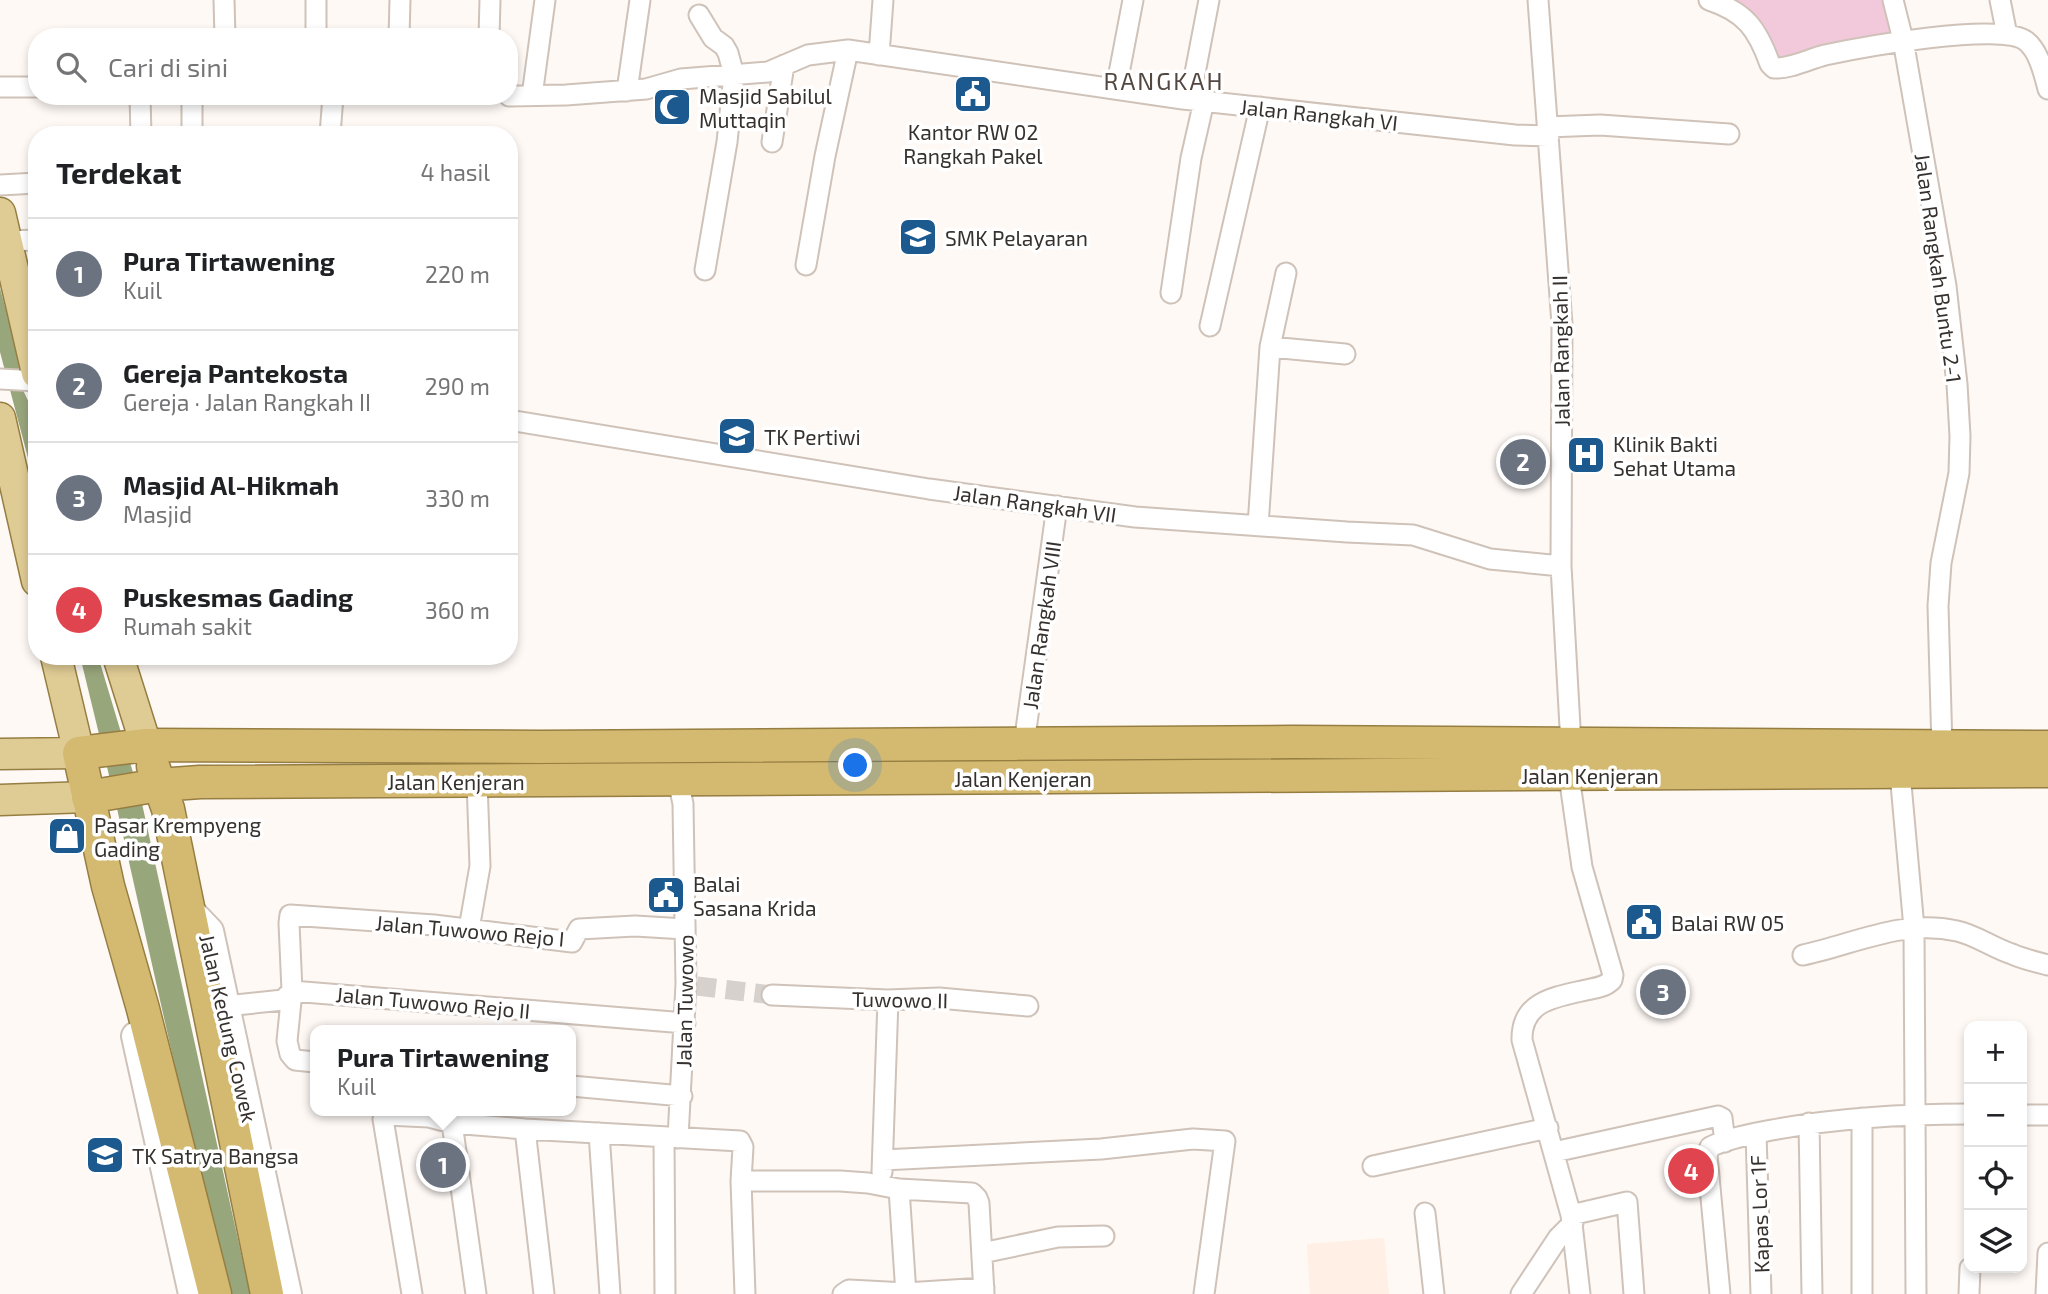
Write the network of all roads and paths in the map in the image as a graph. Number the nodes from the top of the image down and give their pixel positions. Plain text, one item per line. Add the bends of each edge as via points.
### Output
1 (223, 0) edge
2 (316, 0) edge
3 (400, 0) edge
4 (490, 0) edge
5 (545, 0) edge
6 (640, 0) edge
7 (883, 0) edge
8 (1133, 0) edge
9 (1209, 0) edge
10 (1538, 0) edge
11 (1709, 0) edge
12 (1893, 0) edge
13 (2000, 0) edge
14 (699, 15) dead end
15 (225, 28) edge
16 (316, 28) edge
17 (400, 28) edge
18 (489, 28) edge
19 (2007, 35) junction
20 (1903, 40) junction
21 (848, 50) junction
22 (879, 55) junction
23 (784, 65) junction
24 (734, 75) junction
25 (0, 87) edge
26 (28, 87) edge
27 (1116, 89) junction
28 (2048, 89) edge
29 (627, 91) junction
30 (518, 96) edge
31 (532, 96) junction
32 (1197, 100) junction
33 (140, 105) edge
34 (192, 105) edge
35 (332, 105) edge
36 (1260, 107) junction
37 (141, 126) edge
38 (192, 126) edge
39 (331, 126) edge
40 (1548, 131) junction
41 (1728, 134) dead end
42 (772, 142) dead end
43 (28, 183) edge
44 (0, 185) edge
45 (3, 227) edge
46 (28, 237) edge
47 (806, 265) dead end
48 (705, 270) dead end
49 (1286, 273) dead end
50 (1171, 293) dead end
51 (1210, 326) dead end
52 (28, 345) edge
53 (1270, 347) junction
54 (1345, 354) dead end
55 (28, 378) edge
56 (1, 379) edge
57 (0, 418) edge
58 (518, 421) edge
59 (1057, 506) junction
60 (1258, 526) junction
61 (28, 541) edge
62 (1561, 566) junction
63 (59, 665) edge
64 (120, 665) edge
65 (1024, 744) junction
66 (141, 745) junction
67 (2048, 747) edge
68 (1942, 748) junction
69 (86, 752) junction
70 (0, 754) edge
71 (1570, 761) junction
72 (2048, 771) edge
73 (1900, 773) junction
74 (678, 780) junction
75 (477, 781) junction
76 (153, 787) junction
77 (94, 796) junction
78 (0, 800) edge
79 (188, 908) junction
80 (1914, 928) junction
81 (469, 929) junction
82 (685, 929) junction
83 (1803, 955) dead end
84 (2048, 965) edge
85 (132, 972) junction
86 (292, 991) junction
87 (772, 995) tunnel mouth
88 (888, 1000) junction
89 (226, 1006) junction
90 (1027, 1006) dead end
91 (685, 1023) junction
92 (310, 1062) edge
93 (576, 1086) edge
94 (682, 1096) junction
95 (1917, 1114) junction
96 (1964, 1114) edge
97 (2027, 1115) edge
98 (2048, 1115) edge
99 (385, 1116) edge
100 (408, 1116) edge
101 (1862, 1118) junction
102 (452, 1123) junction
103 (1809, 1123) junction
104 (1548, 1128) junction
105 (525, 1129) junction
106 (599, 1133) junction
107 (1756, 1133) junction
108 (669, 1141) junction
109 (1725, 1142) junction
110 (1554, 1152) junction
111 (883, 1160) junction
112 (1373, 1166) dead end
113 (741, 1181) junction
114 (890, 1188) junction
115 (1425, 1213) dead end
116 (1572, 1219) junction
117 (1104, 1236) dead end
118 (982, 1253) junction
119 (2048, 1253) edge
120 (1970, 1273) edge
121 (984, 1291) edge
122 (906, 1293) edge
123 (192, 1294) edge
124 (215, 1294) edge
125 (267, 1294) edge
126 (289, 1294) edge
127 (412, 1294) edge
128 (476, 1294) edge
129 (544, 1294) edge
130 (610, 1294) edge
131 (665, 1294) edge
132 (745, 1294) edge
133 (843, 1294) edge
134 (1204, 1294) edge
135 (1434, 1294) edge
136 (1521, 1294) edge
137 (1580, 1294) edge
138 (1634, 1294) edge
139 (1720, 1294) edge
140 (1761, 1294) edge
141 (1812, 1294) edge
142 (1862, 1294) edge
143 (1916, 1294) edge
144 (1969, 1294) edge
145 (2046, 1294) edge

1 - 15 street
2 - 16 street
3 - 17 street
4 - 18 street
5 - 31 street
6 - 29 street
7 - 22 street
8 - 27 street
9 - 32 street
10 - 40 street, Jalan Rangkah II
11 - 20 street via 1734,9 1745,19 1776,68
12 - 20 street, Jalan Rangkah Buntu 2-1
13 - 19 street
14 - 24 street via 728,52
19 - 20 street
19 - 28 street via 2026,40
20 - 68 street, Jalan Rangkah Buntu 2-1 via 1946,286 1960,423 1959,473 1941,563 1938,606
21 - 22 street, Jalan Rangkah VI
21 - 23 street, Jalan Rangkah VI via 808,55
21 - 47 street
22 - 27 street, Jalan Rangkah VI
23 - 24 street, Jalan Rangkah VI via 768,72
23 - 42 street
24 - 29 street, Jalan Rangkah VI via 681,79
24 - 48 street
25 - 26 street
27 - 32 street, Jalan Rangkah VI
29 - 31 street, Jalan Rangkah VI
30 - 31 street, Jalan Rangkah VI
32 - 36 street, Jalan Rangkah VI
32 - 50 street
33 - 37 street
34 - 38 street
35 - 39 street
36 - 40 street, Jalan Rangkah VI via 1515,135
36 - 51 street
40 - 41 street, Jalan Rangkah VI via 1600,125
40 - 62 street, Jalan Rangkah II via 1562,324
43 - 44 street
45 - 46 street
45 - 52 main road
49 - 53 street
53 - 54 street
53 - 60 street
55 - 56 street
57 - 61 main road
58 - 59 street, Jalan Rangkah VII
59 - 60 street, Jalan Rangkah VII
59 - 65 street, Jalan Rangkah VIII
60 - 62 street, Jalan Rangkah VII via 1413,535 1490,559
62 - 71 street, Jalan Rangkah II
63 - 69 main road
64 - 66 main road
65 - 66 highway, Jalan Kenjeran
65 - 71 highway, Jalan Kenjeran via 1293,742
66 - 69 highway, Jalan Kenjeran
66 - 76 highway
67 - 68 highway, Jalan Kenjeran
68 - 71 highway, Jalan Kenjeran
69 - 70 main road, Jalan Kenjeran
69 - 77 highway
71 - 73 highway, Jalan Kenjeran
71 - 74 highway, Jalan Kenjeran
71 - 104 street, Jalan Rangkah II via 1582,867 1612,980 1536,1006 1524,1020 1522,1040
72 - 73 highway, Jalan Kenjeran
73 - 80 street
74 - 75 highway, Jalan Kenjeran
74 - 82 street, Jalan Tuwowo via 683,804
75 - 76 highway, Jalan Kenjeran via 200,782
75 - 81 street via 480,866
76 - 77 highway, Jalan Kenjeran
76 - 79 highway via 167,809
77 - 78 main road, Jalan Kenjeran
77 - 85 highway via 108,886
79 - 89 main road, Jalan Kedung Cowek via 210,931
79 - 125 highway, Jalan Kedung Cowek
80 - 83 street
80 - 84 street via 1957,931
80 - 95 street
81 - 82 street, Jalan Tuwowo Rejo I via 572,942 579,929
81 - 86 street, Jalan Tuwowo Rejo I via 290,915
82 - 91 street, Jalan Tuwowo via 691,985
85 - 123 main road via 128,1005
85 - 124 highway
86 - 89 street, Jalan Tuwowo Rejo II via 283,1000
86 - 91 street, Jalan Tuwowo Rejo II
86 - 92 street via 290,1054 295,1060
87 - 88 street, Tuwowo II
88 - 90 street, Tuwowo II via 939,998
88 - 111 street
89 - 126 main road, Jalan Kedung Cowek
91 - 94 street, Jalan Tuwowo
93 - 94 street
94 - 108 street, Jalan Tuwowo
95 - 96 street
95 - 101 street
95 - 143 street
97 - 98 street
99 - 127 street
100 - 102 street
101 - 103 street
101 - 142 street
102 - 105 street
102 - 128 street
103 - 107 street
103 - 141 street
104 - 110 street
104 - 112 street
105 - 106 street
105 - 129 street
106 - 108 street
106 - 130 street
107 - 109 street
107 - 140 street, Kapas Lor 1F
108 - 113 street via 740,1142
108 - 131 street, Jalan Tuwowo
109 - 110 street via 1718,1116
109 - 139 street via 1710,1147 1707,1155
110 - 116 street
111 - 114 street
111 - 134 street via 1101,1149 1193,1139 1225,1141
113 - 114 street via 868,1182
113 - 132 street
114 - 118 street via 975,1195
114 - 122 street
115 - 135 street
116 - 136 street
116 - 137 street
116 - 138 street via 1627,1202
117 - 118 street via 1058,1237
118 - 121 street
119 - 145 street
120 - 144 street
121 - 122 street
122 - 133 street via 849,1290

